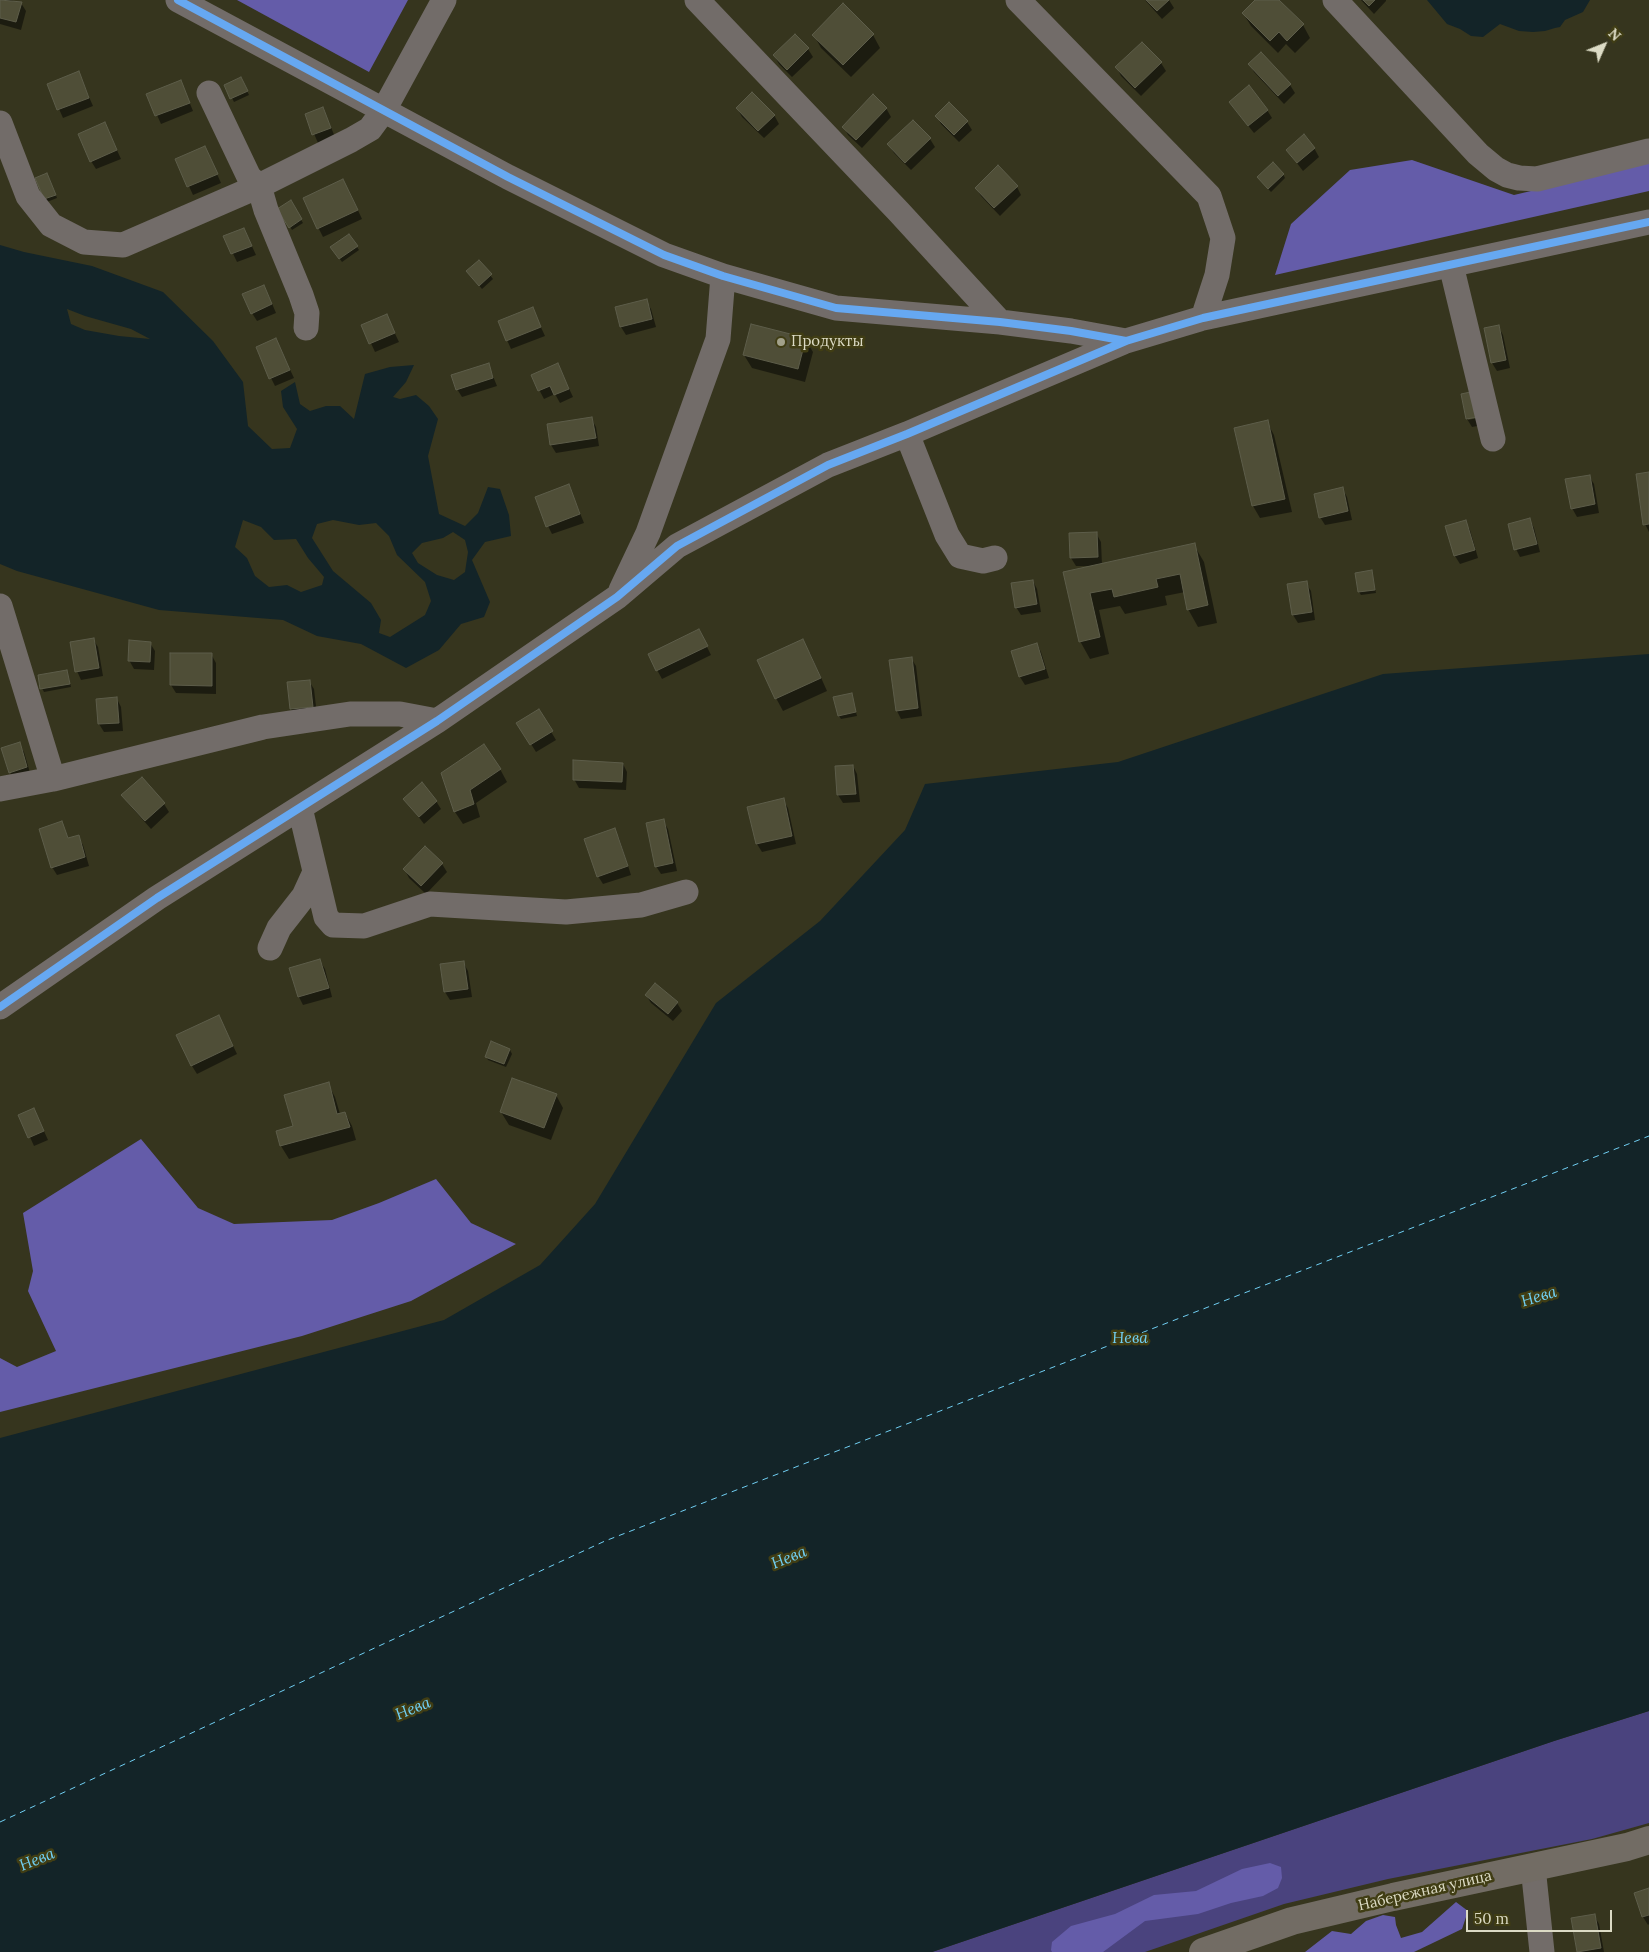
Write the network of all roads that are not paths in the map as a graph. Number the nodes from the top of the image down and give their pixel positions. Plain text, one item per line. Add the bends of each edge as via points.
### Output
1 (178, 0) edge
2 (444, 0) edge
3 (697, 0) edge
4 (1018, 0) edge
5 (1336, 0) edge
6 (209, 93) dead end
7 (384, 110) junction
8 (0, 123) edge
9 (1649, 151) edge
10 (259, 186) junction
11 (1649, 222) edge
12 (1451, 265) junction
13 (723, 276) junction
14 (1203, 318) junction
15 (1000, 322) junction
16 (306, 328) dead end
17 (1126, 341) junction
18 (907, 434) junction
19 (1493, 439) dead end
20 (995, 558) dead end
21 (617, 597) junction
22 (0, 606) edge
23 (437, 721) junction
24 (53, 779) junction
25 (0, 789) edge
26 (300, 808) junction
27 (315, 872) junction
28 (686, 892) dead end
29 (270, 948) dead end
30 (0, 1007) edge
31 (1649, 1840) edge
32 (1533, 1867) junction
33 (1203, 1952) edge
34 (1542, 1952) edge

1 - 7 street
2 - 7 street
3 - 15 street
4 - 14 street via 1208,196 1223,238 1217,275
5 - 9 street via 1478,154 1507,175 1537,179
6 - 10 street via 249,177
7 - 10 street via 370,129 352,140
7 - 13 street via 664,255
8 - 10 street via 28,196 51,225 84,242 123,245
10 - 16 street via 308,313
11 - 12 street
12 - 14 street
12 - 19 street
13 - 15 street via 836,308
13 - 21 street via 718,339 648,533
14 - 17 street
15 - 17 street
17 - 18 street
18 - 20 street via 948,535 960,556 983,561
18 - 21 street via 828,466 677,546
21 - 23 street
22 - 24 street
23 - 24 street via 400,714 350,714 263,727
23 - 26 street
24 - 25 street
26 - 27 street
26 - 30 street via 157,898
27 - 28 street via 326,917 333,925 364,926 430,904 566,912 641,905
27 - 29 street via 304,896 279,928
31 - 32 main road, Набережная улица
32 - 33 main road, Набережная улица via 1292,1921
32 - 34 street

